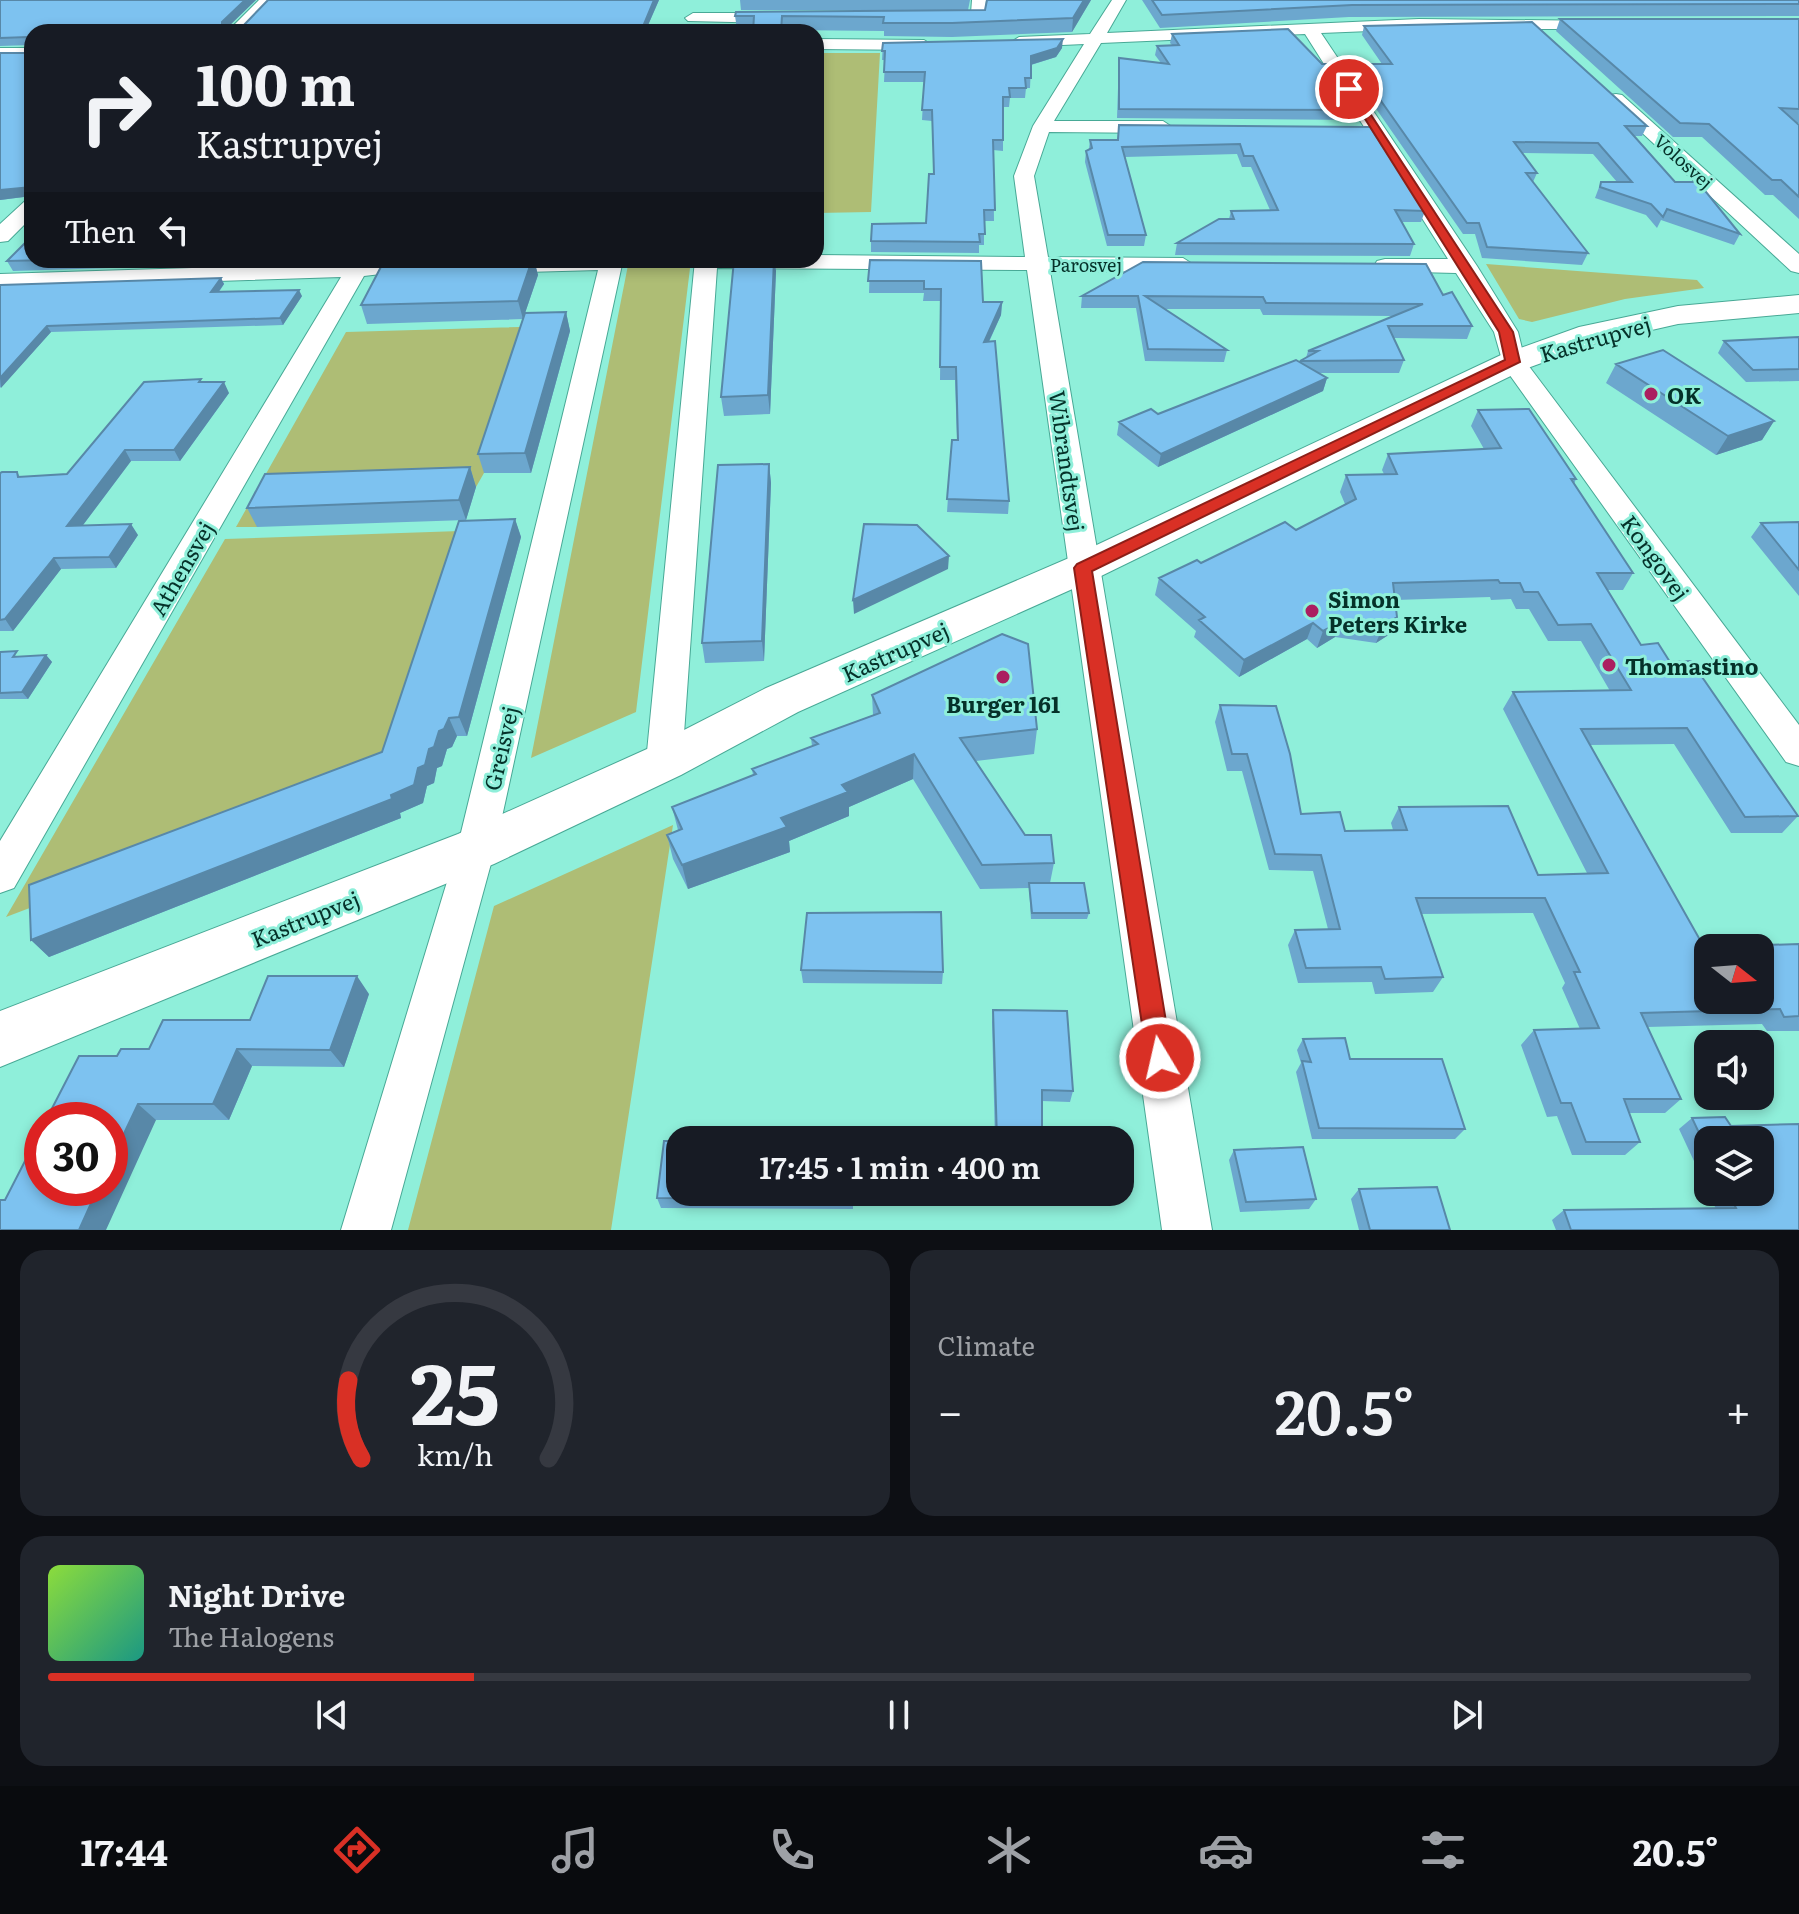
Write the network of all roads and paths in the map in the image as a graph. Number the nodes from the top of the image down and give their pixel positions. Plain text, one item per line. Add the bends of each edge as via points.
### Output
1 (268, 0) edge
2 (699, 0) edge
3 (979, 0) edge
4 (1119, 0) edge
5 (794, 18) edge
6 (933, 18) edge
7 (1619, 23) edge
8 (243, 24) edge
9 (691, 24) edge
10 (706, 24) edge
11 (1534, 24) junction
12 (1310, 29) junction
13 (1096, 40) junction
14 (995, 43) edge
15 (824, 44) edge
16 (937, 45) edge
17 (1557, 45) edge
18 (0, 53) edge
19 (24, 53) edge
20 (1603, 87) edge
21 (1042, 126) junction
22 (1181, 127) edge
23 (1345, 129) edge
24 (1374, 129) junction
25 (24, 213) edge
26 (0, 236) edge
27 (824, 262) edge
28 (1039, 264) junction
29 (1202, 265) edge
30 (1357, 266) edge
31 (1466, 266) junction
32 (1799, 266) edge
33 (320, 268) edge
34 (368, 268) edge
35 (611, 268) edge
36 (705, 268) edge
37 (0, 281) edge
38 (1799, 304) edge
39 (1513, 362) junction
40 (1083, 568) junction
41 (1799, 752) edge
42 (664, 762) junction
43 (476, 849) junction
44 (0, 876) edge
45 (0, 1039) edge
46 (366, 1230) edge
47 (1187, 1230) edge

1 - 8 street
2 - 9 street
3 - 6 street via 979,18
4 - 13 street, Wibrandtsvej
5 - 10 street
7 - 11 street
11 - 12 street via 1415,18
11 - 17 street
12 - 13 street
12 - 24 street, Kongovej
13 - 14 street
13 - 21 street, Wibrandtsvej
15 - 16 street
18 - 19 street
20 - 32 street, Volosvej
21 - 22 street
21 - 28 street, Wibrandtsvej via 1024,176
23 - 24 street
24 - 31 street, Kongovej
25 - 26 street
27 - 28 street, Parosvej
28 - 29 street, Parosvej
28 - 40 street, Wibrandtsvej
30 - 31 street
31 - 39 street, Kongovej via 1506,332
33 - 37 street
34 - 44 street, Athensvej
35 - 43 street, Greisvej
36 - 42 street
38 - 39 street, Kastrupvej via 1678,315 1590,334
39 - 40 street, Kastrupvej
39 - 41 street, Kongovej
40 - 42 street, Kastrupvej via 782,700
40 - 47 street, Wibrandtsvej
42 - 43 street, Kastrupvej
43 - 45 street, Kastrupvej
43 - 46 street, Greisvej

